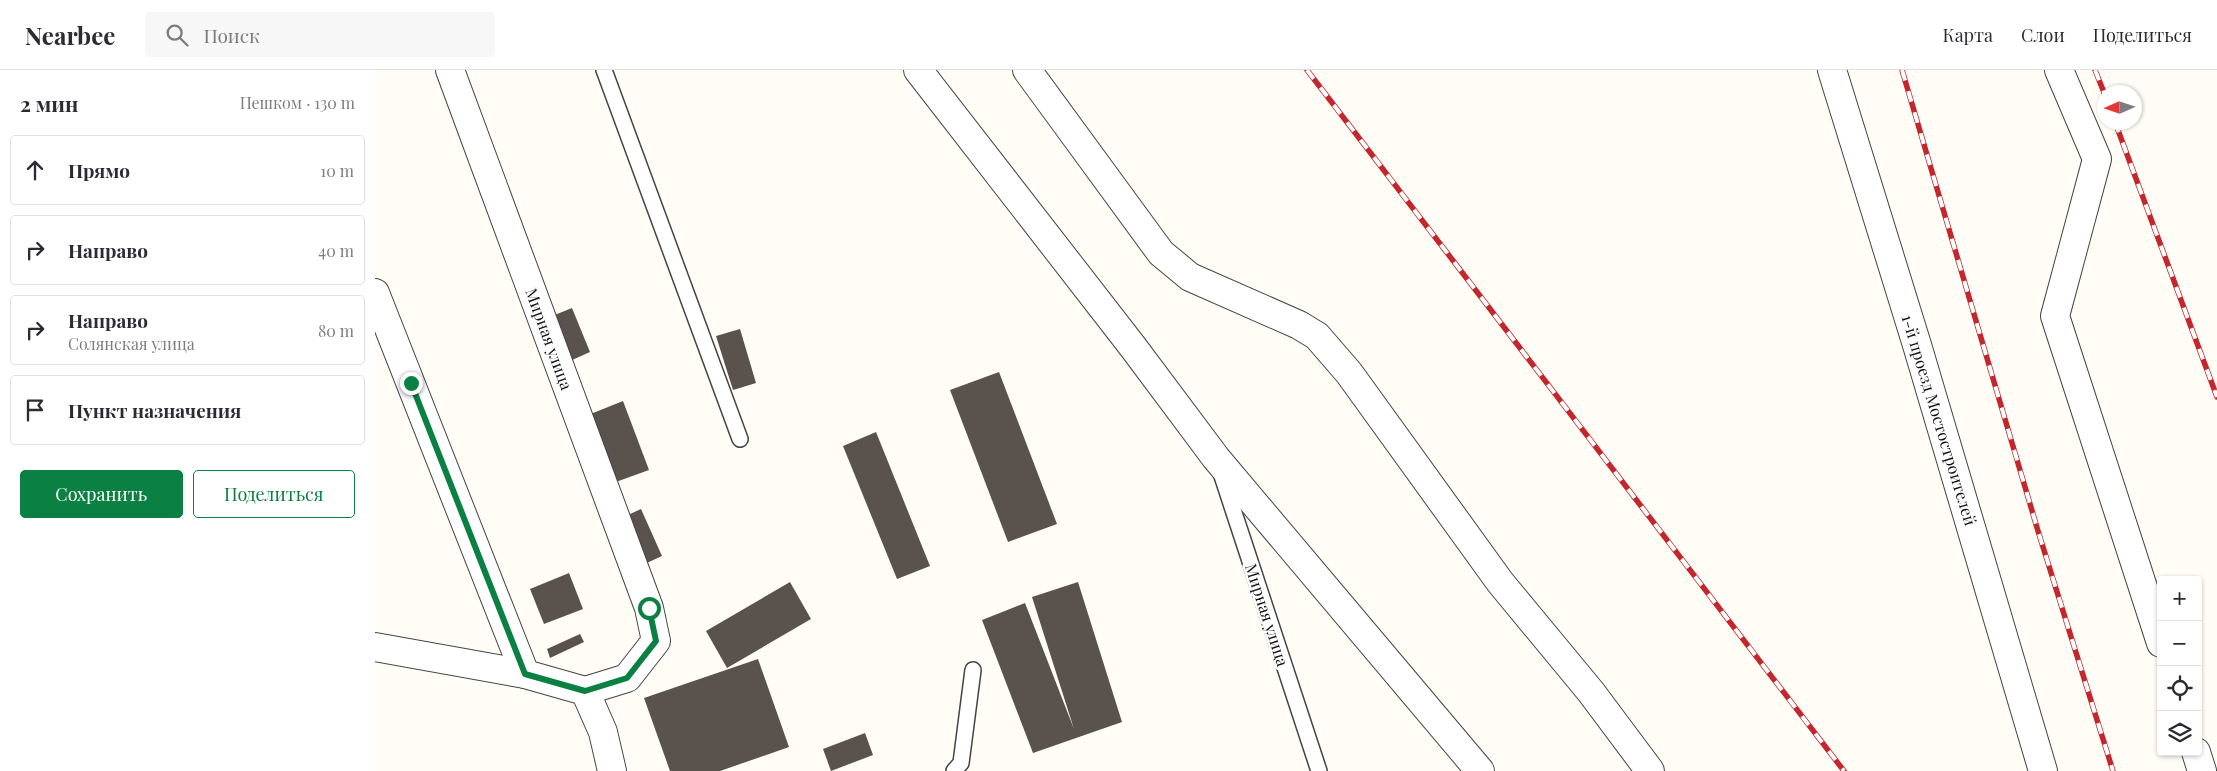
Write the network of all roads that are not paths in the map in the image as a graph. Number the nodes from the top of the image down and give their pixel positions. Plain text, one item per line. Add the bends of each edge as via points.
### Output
1 (450, 70) edge
2 (604, 70) edge
3 (918, 70) edge
4 (1027, 70) edge
5 (1831, 70) edge
6 (2059, 70) edge
7 (375, 292) edge
8 (740, 439) dead end
9 (1215, 458) junction
10 (2157, 631) edge
11 (375, 647) edge
12 (973, 670) dead end
13 (525, 674) junction
14 (585, 691) junction
15 (2197, 756) edge
16 (612, 771) edge
17 (954, 771) edge
18 (1319, 771) edge
19 (1481, 771) edge
20 (1650, 771) edge
21 (2043, 771) edge
22 (2202, 771) edge

1 - 14 street, Мирная улица via 649,608 656,641 627,678
2 - 8 lane
3 - 9 street via 1133,346
4 - 20 street via 1161,253 1190,277 1317,336 1349,373 1500,582 1591,692
5 - 21 street, 1-й проезд Мостостроителей via 1917,345
6 - 10 street via 2097,159 2055,316
7 - 13 street
9 - 18 lane, Мирная улица
9 - 19 street
11 - 13 street
12 - 17 lane via 961,763
13 - 14 street
14 - 16 street via 603,732
15 - 22 street

